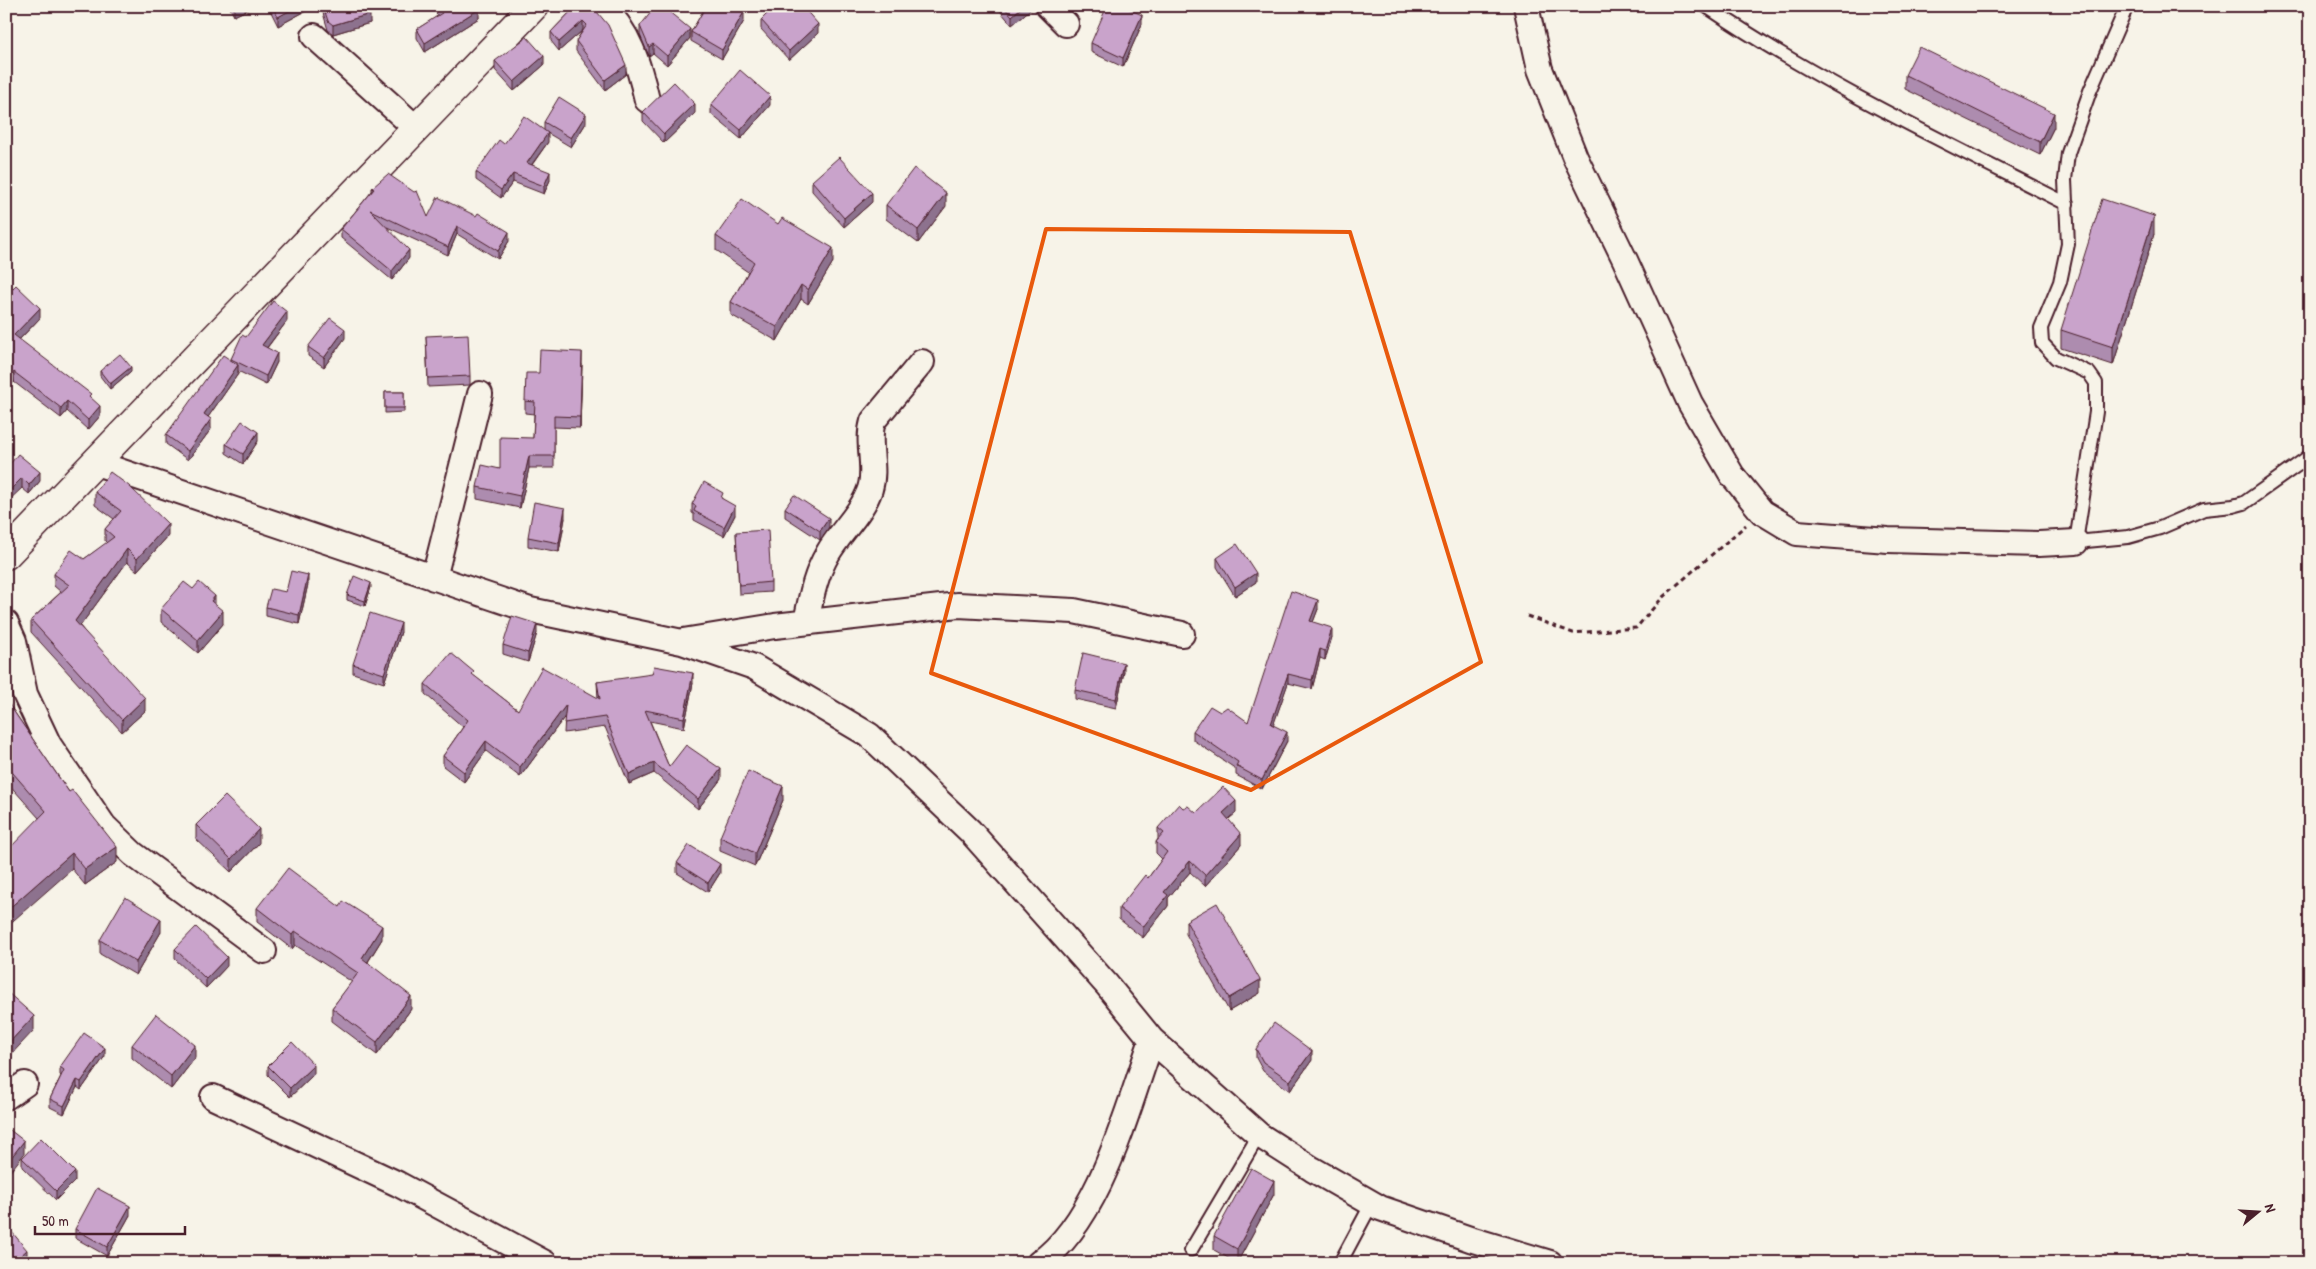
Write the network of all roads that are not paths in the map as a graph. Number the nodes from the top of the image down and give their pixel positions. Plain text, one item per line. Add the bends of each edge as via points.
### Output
1 (534, 6) edge
2 (602, 6) edge
3 (1048, 6) edge
4 (1526, 6) edge
5 (1706, 6) edge
6 (2126, 6) edge
7 (1066, 24) dead end
8 (314, 36) dead end
9 (647, 100) dead end
10 (417, 129) junction
11 (2067, 204) junction
12 (922, 362) dead end
13 (480, 394) dead end
14 (2310, 456) edge
15 (96, 463) junction
16 (2076, 542) junction
17 (6, 555) edge
18 (434, 578) junction
19 (806, 622) junction
20 (6, 623) edge
21 (1182, 634) dead end
22 (682, 642) junction
23 (264, 951) dead end
24 (1152, 1040) junction
25 (213, 1097) dead end
26 (1259, 1135) junction
27 (1372, 1203) junction
28 (1191, 1250) dead end
29 (546, 1263) edge
30 (1038, 1263) edge
31 (1340, 1263) edge
32 (1550, 1263) edge

1 - 10 main road
2 - 9 street via 630,43 639,64
3 - 7 street
4 - 16 street via 1540,69 1575,157 1690,403 1732,475 1762,512 1797,533 1888,540
5 - 11 lane via 1855,97
6 - 11 lane via 2068,153
8 - 10 street
10 - 15 main road
11 - 16 lane via 2068,244 2060,282 2040,328 2042,343 2056,358 2089,373 2096,383 2096,412
12 - 19 street via 873,421 870,432 873,471 870,489 814,582
13 - 18 street
14 - 16 lane via 2244,503 2204,509 2160,528 2128,537
15 - 17 main road
15 - 18 street
18 - 22 street via 530,610
19 - 21 street via 958,605 1074,611
19 - 22 street
20 - 23 street via 14,642 24,694 49,745 104,826 133,854
22 - 24 street via 754,667 870,735 970,831
24 - 26 street
24 - 30 street via 1089,1204 1068,1236
25 - 29 street via 398,1184
26 - 27 street
26 - 28 lane
27 - 31 lane
27 - 32 street via 1470,1240

